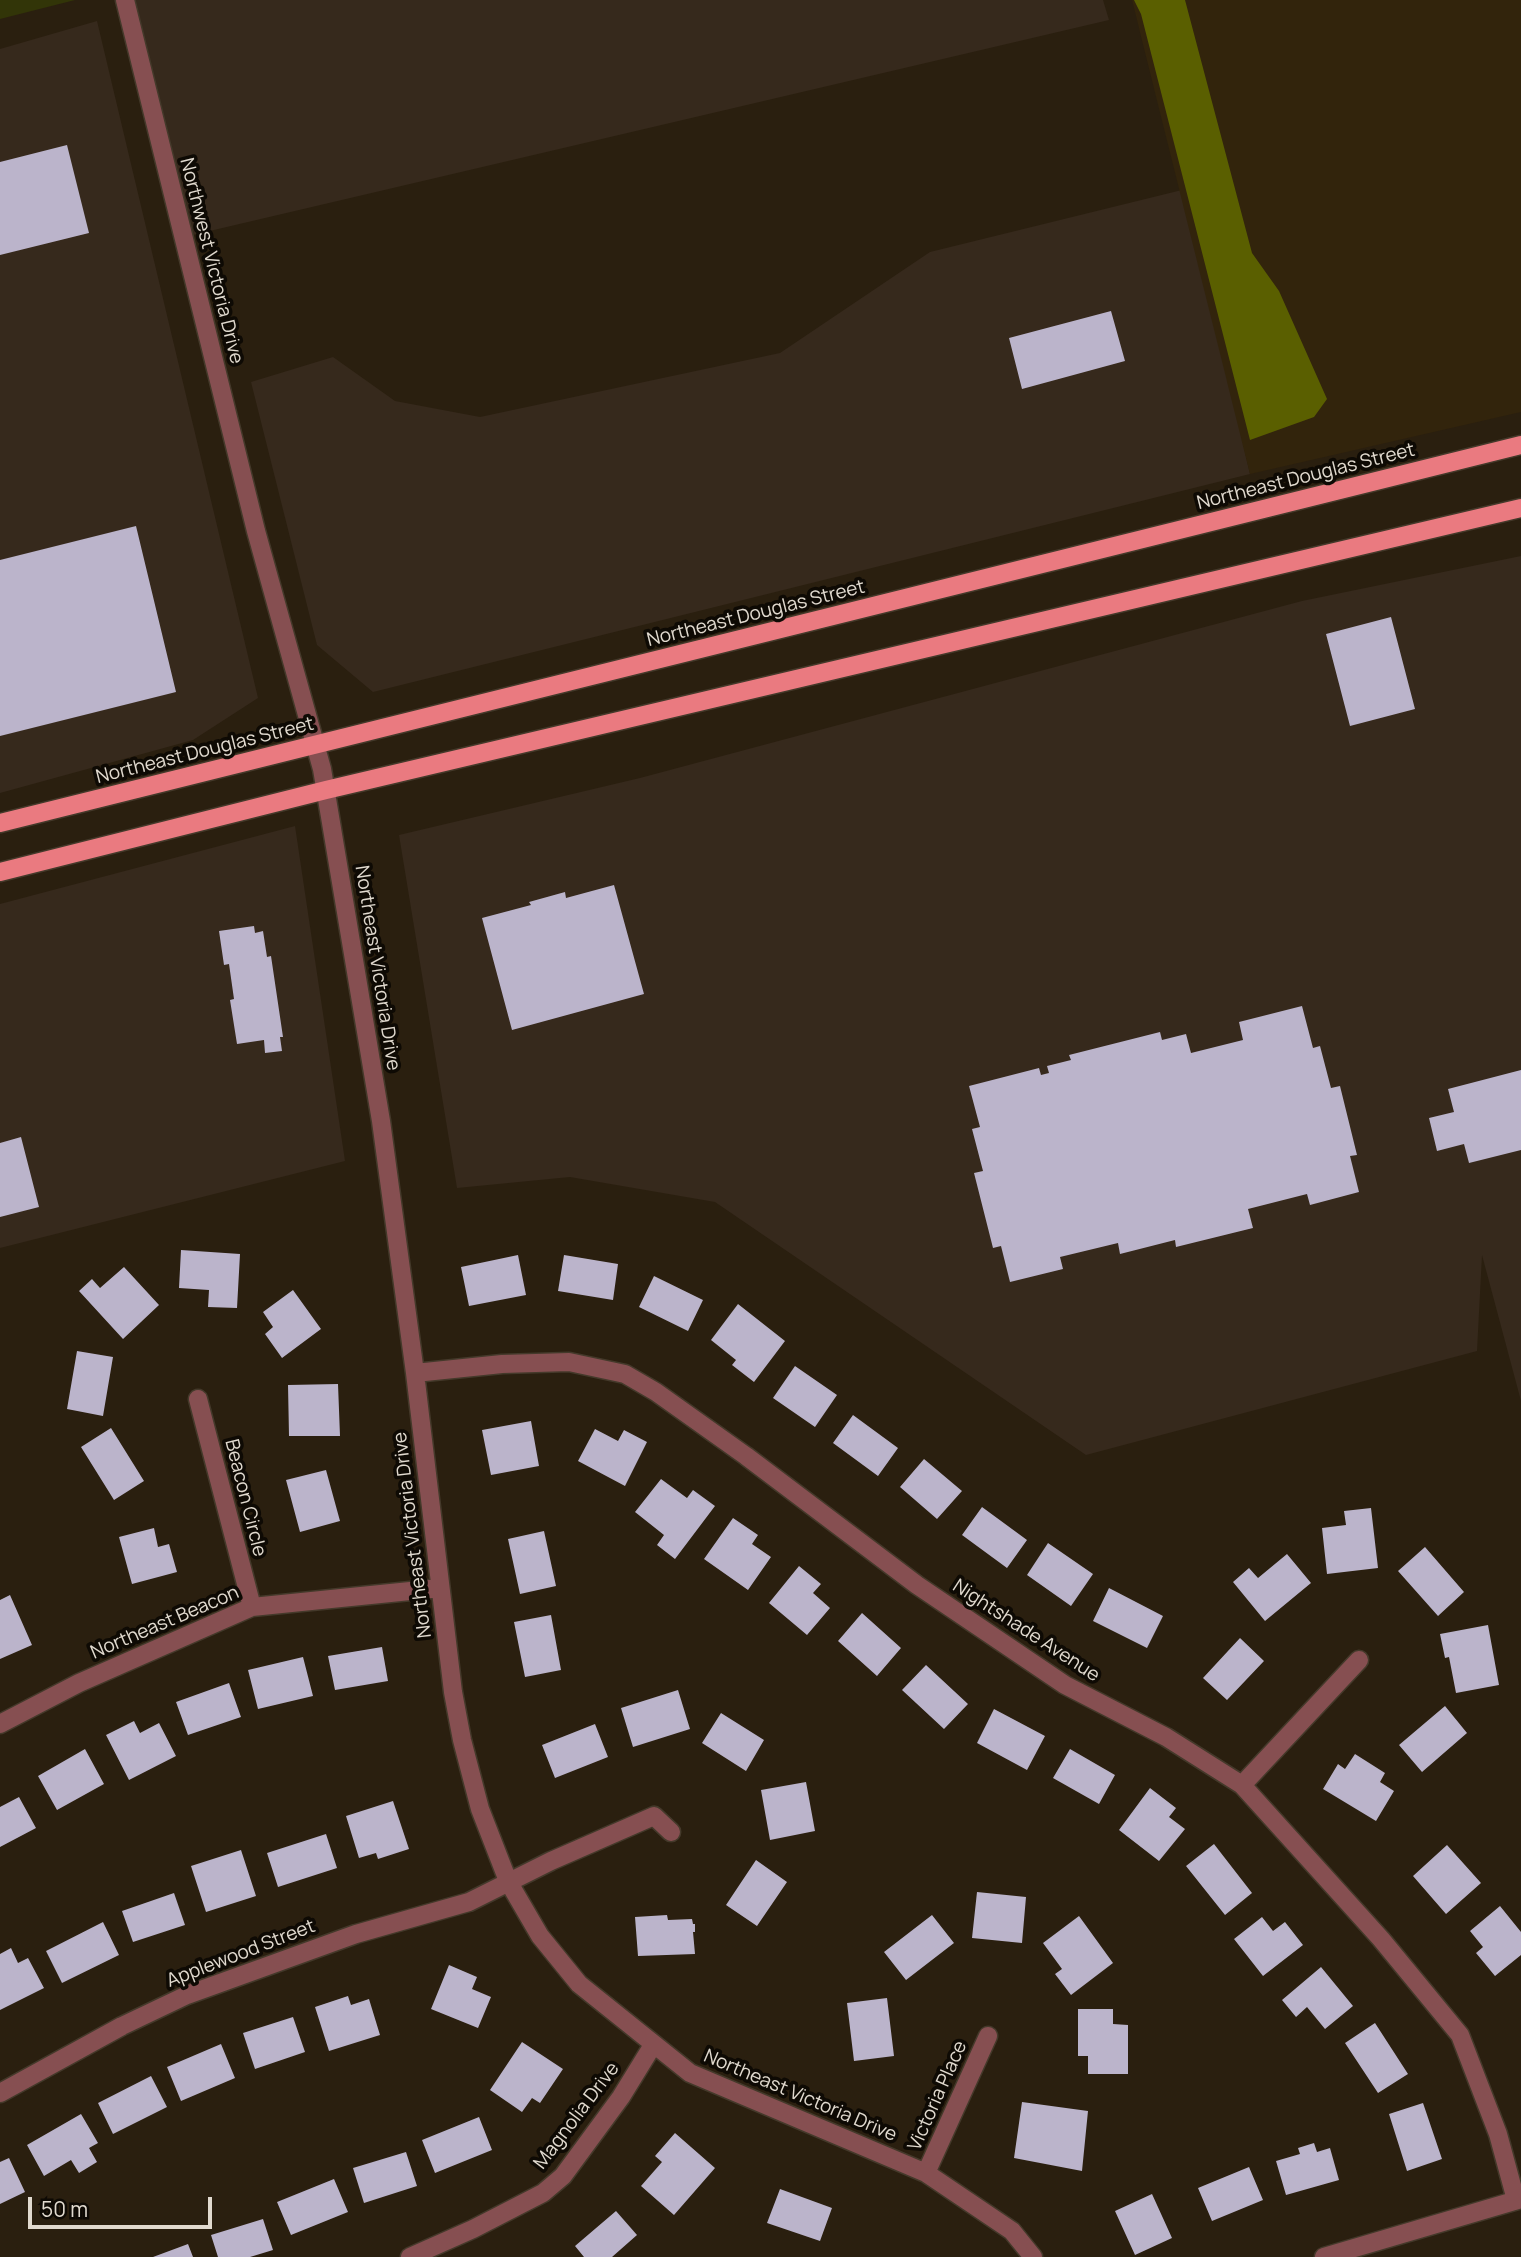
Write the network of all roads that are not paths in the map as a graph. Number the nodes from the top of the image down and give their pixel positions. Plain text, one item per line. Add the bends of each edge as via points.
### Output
1 (125, 0) edge
2 (1521, 445) edge
3 (1521, 508) edge
4 (256, 531) joint
5 (316, 745) junction
6 (326, 790) junction
7 (0, 823) edge
8 (0, 872) edge
9 (415, 1373) junction
10 (198, 1399) dead end
11 (440, 1588) junction
12 (252, 1607) junction
13 (1359, 1660) dead end
14 (0, 1724) edge
15 (1242, 1785) junction
16 (671, 1832) dead end
17 (508, 1881) junction
18 (988, 2036) dead end
19 (653, 2045) junction
20 (0, 2093) edge
21 (926, 2173) junction
22 (1518, 2199) edge
23 (410, 2257) edge
24 (1033, 2257) edge
25 (1324, 2257) edge

1 - 4 street, Northwest Victoria Drive
2 - 5 main road, Northeast Douglas Street
3 - 6 main road
4 - 5 street, Northeast Victoria Drive
5 - 6 street, Northeast Victoria Drive
5 - 7 main road, Northeast Douglas Street
6 - 8 main road
6 - 9 street, Northeast Victoria Drive via 381,1121
9 - 11 street, Northeast Victoria Drive
9 - 15 street, Nightshade Avenue via 569,1362 625,1374 746,1456 917,1585 1065,1685 1166,1737
10 - 12 street, Beacon Circle
11 - 12 street, Northeast Beacon
11 - 17 street, Northeast Victoria Drive via 462,1740 480,1809
12 - 14 street, Northeast Beacon via 79,1683
13 - 15 street
15 - 22 street, Nightshade Avenue via 1381,1939 1460,2035
16 - 17 street, Applewood Street via 654,1816
17 - 19 street, Northeast Victoria Drive via 540,1936 579,1984
17 - 20 street, Applewood Street via 469,1902 356,1934 187,1995
18 - 21 street, Victoria Place
19 - 21 street, Northeast Victoria Drive via 690,2073
19 - 23 street, Magnolia Drive via 563,2176 543,2193
21 - 24 street, Northeast Victoria Drive via 1012,2231
22 - 25 street

